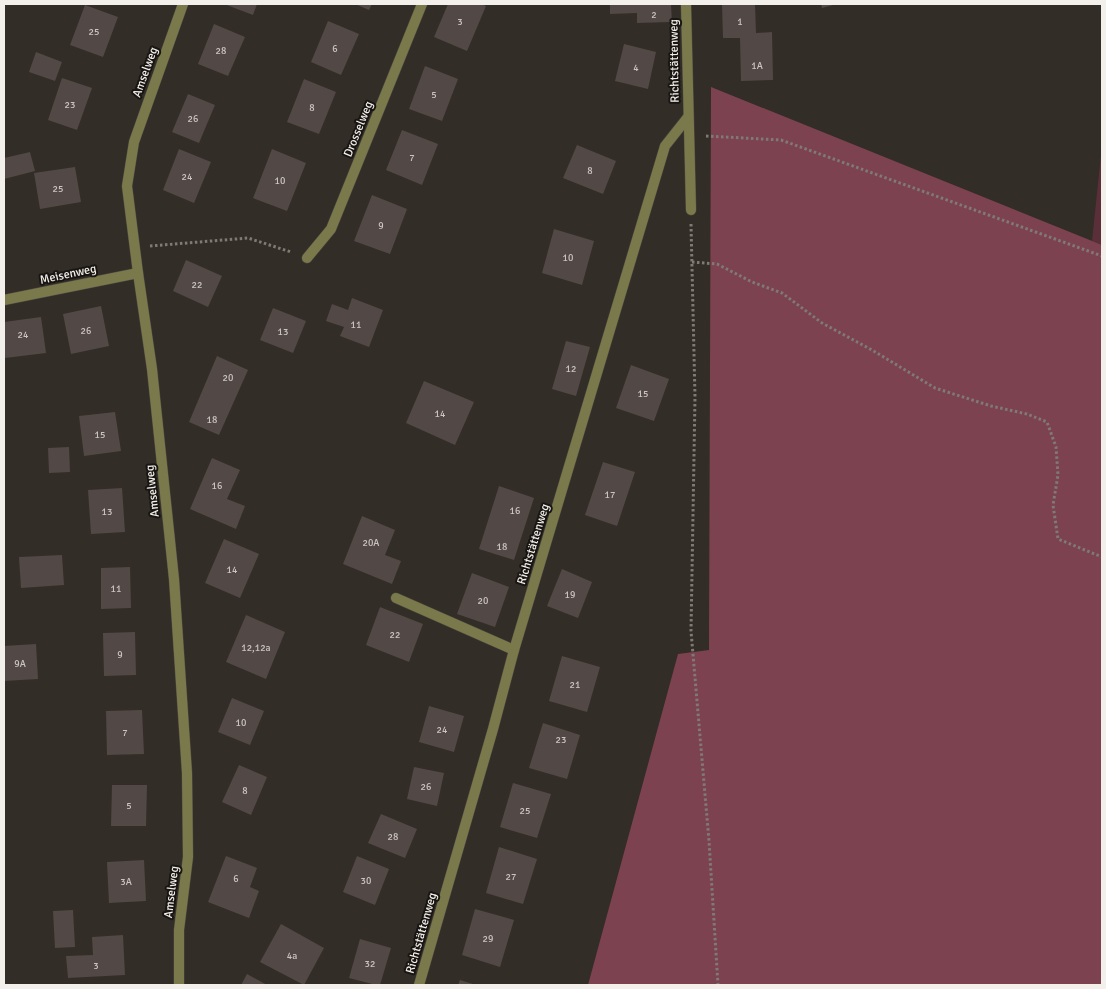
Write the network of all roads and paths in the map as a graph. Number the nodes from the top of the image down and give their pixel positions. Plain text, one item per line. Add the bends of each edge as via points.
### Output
1 (183, 4) edge
2 (422, 4) edge
3 (686, 4) edge
4 (688, 117) junction
5 (689, 134) junction
6 (691, 210) joint
7 (135, 247) junction
8 (1102, 256) edge
9 (308, 258) joint
10 (692, 262) junction
11 (138, 273) junction
12 (4, 300) edge
13 (1102, 557) edge
14 (396, 598) dead end
15 (514, 650) junction
16 (179, 985) edge
17 (419, 985) edge
18 (718, 985) edge

1 - 7 street, Amselweg via 134,142 127,186
2 - 9 street, Drosselweg via 331,229
3 - 4 street, Richtstättenweg
4 - 5 street, Richtstättenweg
4 - 15 street, Richtstättenweg via 665,146
5 - 6 street, Richtstättenweg
5 - 8 path via 781,140
6 - 10 path
7 - 9 path via 248,238
7 - 11 street, Amselweg
10 - 13 path via 717,264 782,293 822,323 934,388 1047,422 1056,447 1058,475 1053,505 1058,539
10 - 18 path via 691,631
11 - 12 street, Meisenweg
11 - 16 street, Amselweg via 152,369 174,580 187,773 188,857 178,930
14 - 15 street
15 - 17 street, Richtstättenweg

